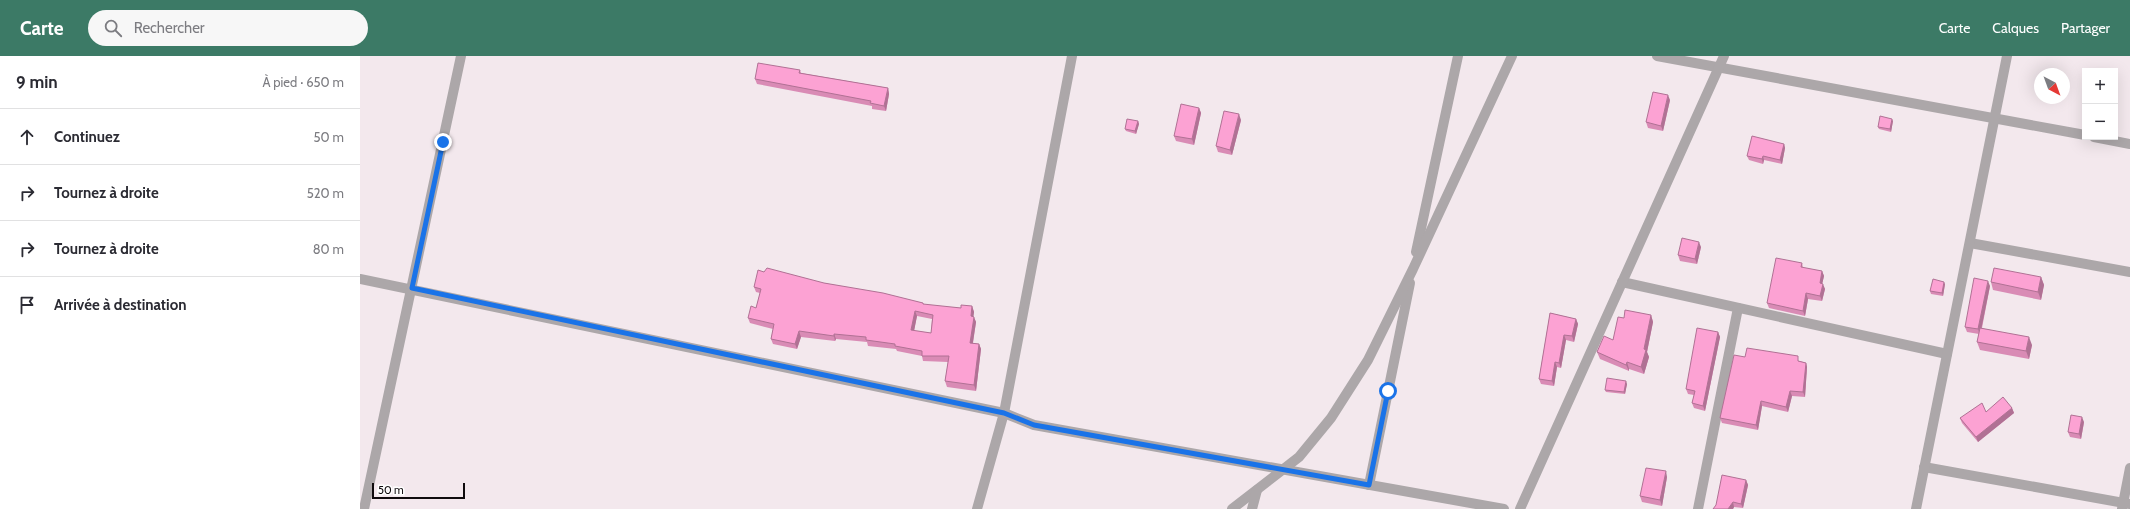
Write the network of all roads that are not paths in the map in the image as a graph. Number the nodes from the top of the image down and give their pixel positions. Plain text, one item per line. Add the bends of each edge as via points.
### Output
1 (462, 56) edge
2 (1072, 56) edge
3 (1458, 56) edge
4 (1512, 56) edge
5 (1657, 56) edge
6 (1724, 56) edge
7 (2007, 56) edge
8 (1719, 67) junction
9 (1995, 118) junction
10 (2082, 134) edge
11 (2109, 140) edge
12 (2130, 144) edge
13 (1970, 243) junction
14 (1413, 269) junction
15 (2130, 272) edge
16 (360, 279) edge
17 (1622, 282) junction
18 (412, 288) junction
19 (1738, 308) junction
20 (1947, 354) junction
21 (1004, 413) junction
22 (1924, 467) junction
23 (2130, 468) edge
24 (1283, 469) junction
25 (1369, 485) junction
26 (1257, 490) junction
27 (2125, 505) edge
28 (364, 509) edge
29 (977, 509) edge
30 (1232, 509) edge
31 (1252, 509) edge
32 (1504, 509) edge
33 (1520, 509) edge
34 (1698, 509) edge
35 (1916, 509) edge

1 - 18 street
2 - 21 street
3 - 14 street
4 - 14 street
5 - 8 street
6 - 8 street
7 - 9 street
8 - 9 street
8 - 17 street
9 - 10 street
9 - 13 street
11 - 12 street
13 - 15 street
13 - 20 street
14 - 24 street via 1368,360 1331,418 1299,457
14 - 25 street
16 - 18 street
17 - 19 street
17 - 33 street
18 - 21 street
18 - 28 street
19 - 20 street
19 - 34 street
20 - 22 street
21 - 24 street via 1034,425
21 - 29 street
22 - 27 street
22 - 35 street
23 - 27 street
24 - 25 street
24 - 26 street
25 - 32 street
26 - 30 street
26 - 31 street

